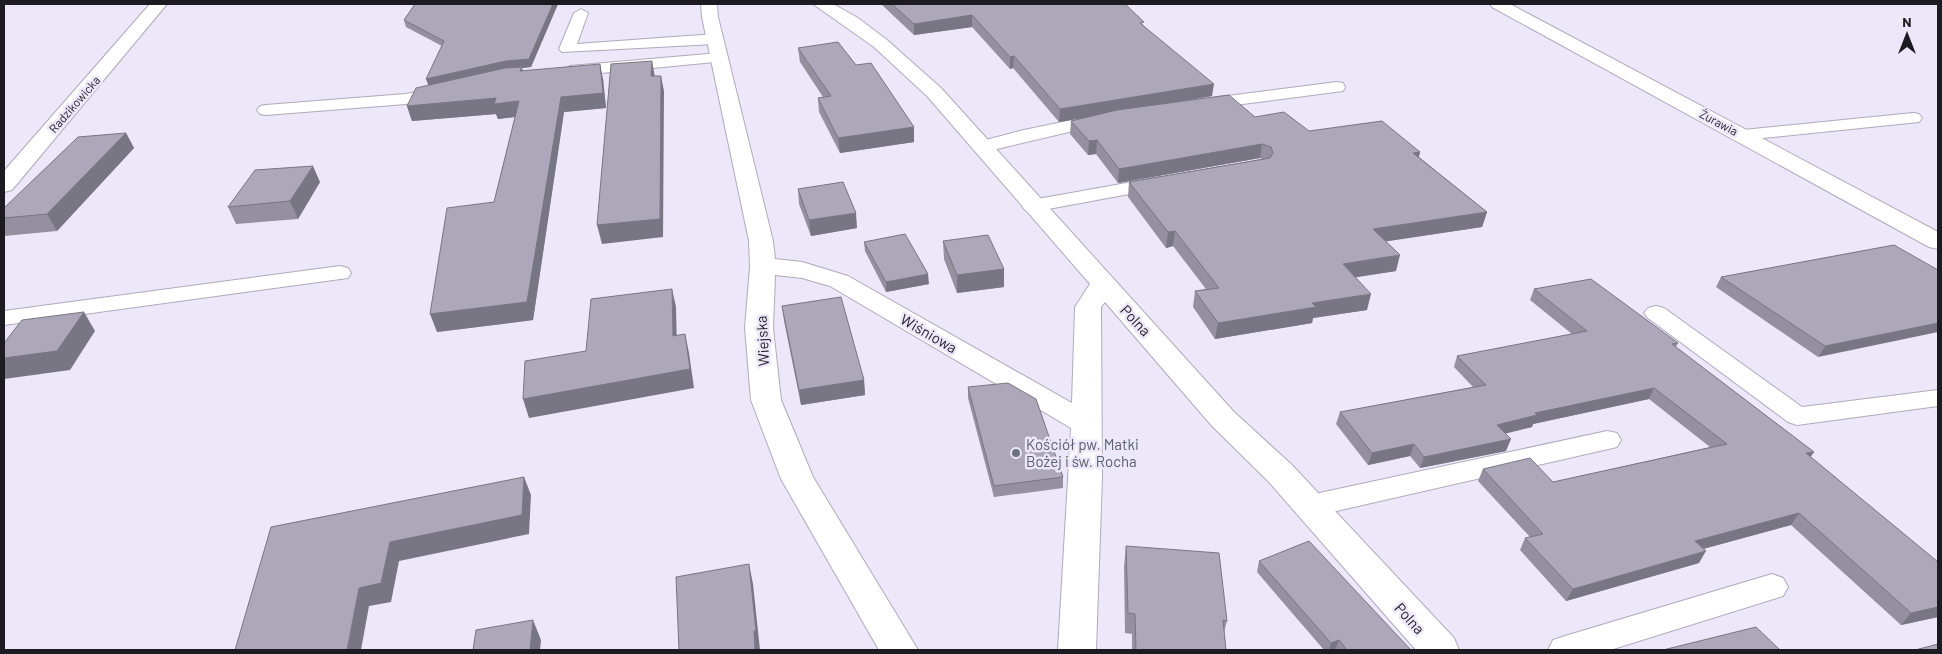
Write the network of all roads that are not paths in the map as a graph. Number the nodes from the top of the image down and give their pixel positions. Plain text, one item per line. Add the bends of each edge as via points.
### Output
1 (159, 4) edge
2 (709, 4) edge
3 (821, 4) edge
4 (1498, 4) edge
5 (581, 13) dead end
6 (717, 49) junction
7 (557, 72) edge
8 (462, 86) edge
9 (1337, 87) dead end
10 (1188, 106) edge
11 (266, 110) dead end
12 (1120, 115) edge
13 (1913, 118) dead end
14 (1743, 135) junction
15 (984, 146) junction
16 (1174, 181) edge
17 (4, 185) edge
18 (1032, 206) junction
19 (1938, 242) edge
20 (763, 268) junction
21 (340, 273) dead end
22 (1102, 284) junction
23 (1656, 313) dead end
24 (4, 318) edge
25 (1938, 398) edge
26 (1087, 423) junction
27 (1607, 440) dead end
28 (1310, 506) junction
29 (1772, 587) dead end
30 (899, 650) edge
31 (1077, 650) edge
32 (1440, 650) edge
33 (1565, 650) edge

1 - 17 street, Radzikowicka
2 - 6 street, Wiejska
3 - 15 street, Polna via 839,13 893,53
4 - 14 street, Żurawia
5 - 6 lane via 567,49
6 - 7 lane
6 - 20 street, Wiejska via 761,241
8 - 11 lane via 406,99
9 - 10 lane
12 - 15 lane
13 - 14 lane
14 - 19 street, Żurawia
15 - 18 street, Polna
16 - 18 lane
18 - 22 street, Polna
20 - 26 street, Wiśniowa via 808,269 839,281
20 - 30 street, Wiejska via 759,328 766,400 797,479
21 - 24 lane
22 - 26 street via 1088,307
22 - 28 street, Polna via 1223,419
23 - 25 lane via 1797,416
26 - 31 street
27 - 28 lane
28 - 32 street, Polna
29 - 33 lane

